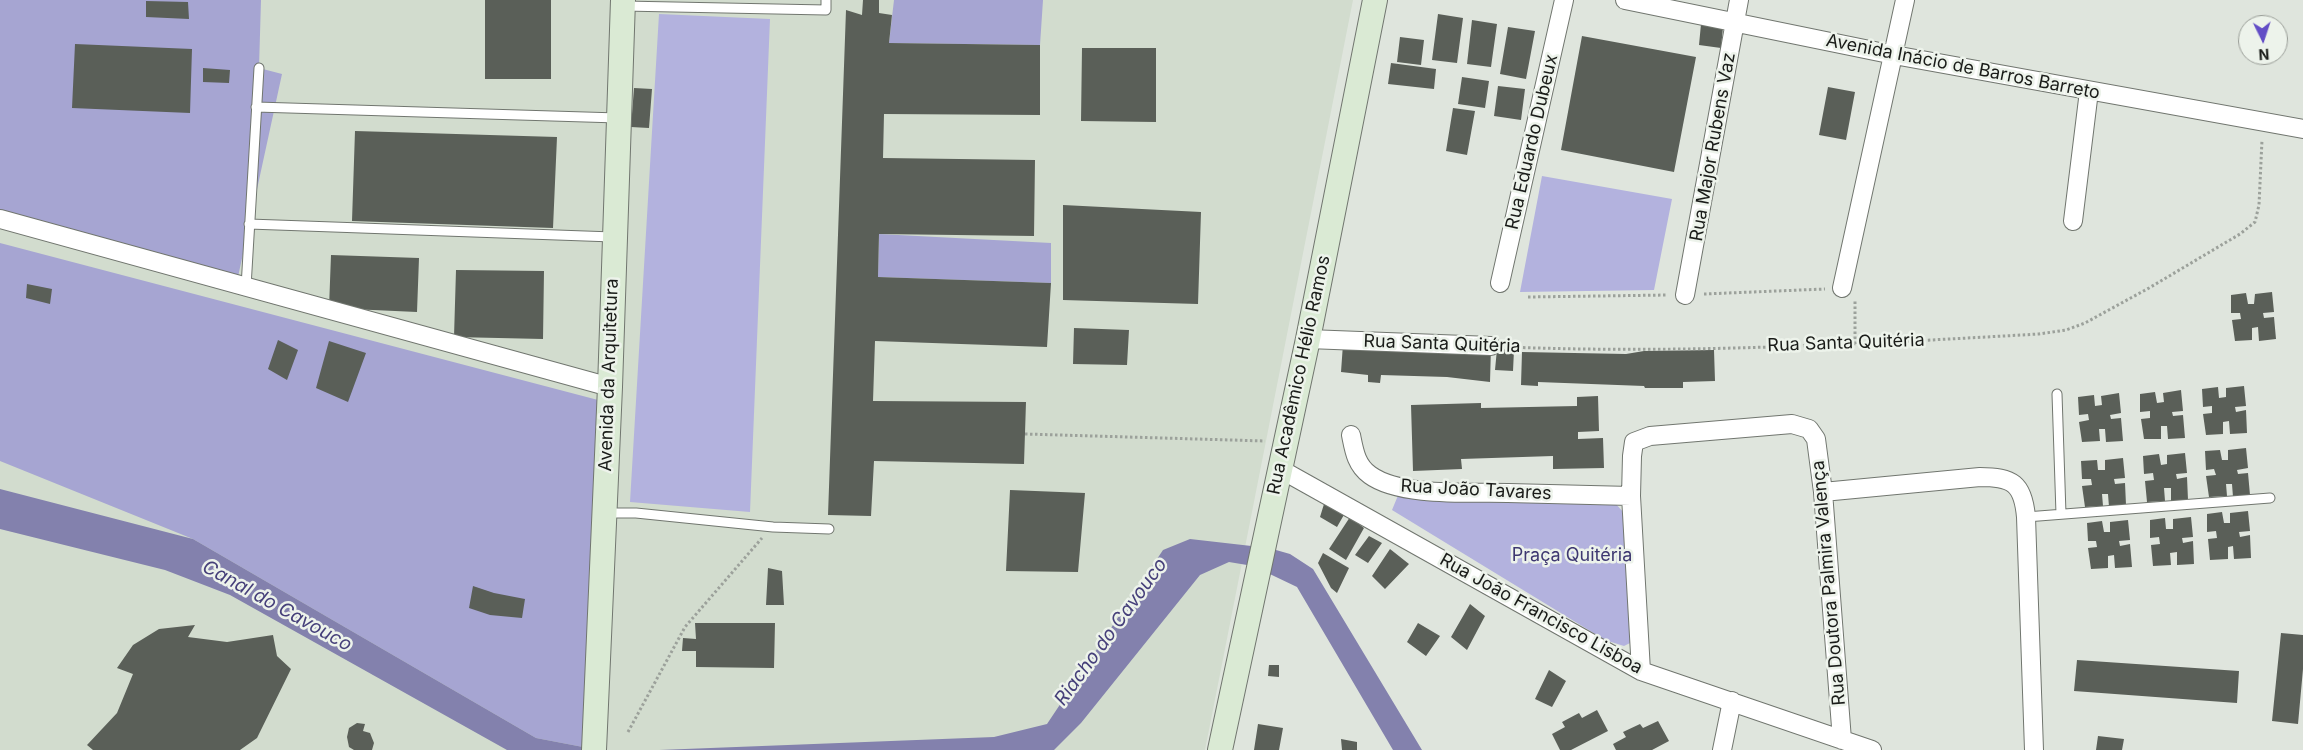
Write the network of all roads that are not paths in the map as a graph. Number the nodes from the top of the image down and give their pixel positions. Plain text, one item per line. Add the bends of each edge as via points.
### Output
1 (826, 0) edge
2 (1375, 0) edge
3 (1564, 0) edge
4 (1625, 0) edge
5 (1739, 0) edge
6 (1904, 0) edge
7 (623, 3) edge
8 (1736, 22) junction
9 (1894, 55) junction
10 (259, 68) dead end
11 (2089, 91) junction
12 (256, 107) junction
13 (619, 118) junction
14 (2303, 129) edge
15 (0, 219) edge
16 (2072, 221) dead end
17 (249, 224) junction
18 (614, 237) junction
19 (1500, 283) dead end
20 (246, 287) junction
21 (1842, 288) road end
22 (1685, 295) dead end
23 (1308, 340) junction
24 (1491, 346) road end
25 (610, 387) junction
26 (2057, 394) dead end
27 (1351, 435) dead end
28 (1280, 469) junction
29 (1823, 492) junction
30 (1630, 496) junction
31 (2270, 498) dead end
32 (604, 513) junction
33 (2061, 514) junction
34 (2026, 517) junction
35 (830, 529) dead end
36 (1641, 671) junction
37 (1732, 701) junction
38 (1842, 740) junction
39 (594, 750) edge
40 (1220, 750) edge
41 (1722, 750) edge
42 (1872, 750) edge
43 (2034, 750) edge

1 - 7 lane via 826,10
2 - 23 street, Rua Acadêmico Hélio Ramos
3 - 19 street, Rua Eduardo Dubeux
4 - 8 street, Avenida Inácio de Barros Barreto
5 - 8 street, Rua Major Rubens Vaz
6 - 9 street
7 - 13 street, Avenida da Arquitetura
8 - 9 street, Avenida Inácio de Barros Barreto
8 - 22 street, Rua Major Rubens Vaz
9 - 11 street, Avenida Inácio de Barros Barreto
9 - 21 street
10 - 12 lane
11 - 14 street, Avenida Inácio de Barros Barreto
11 - 16 street
12 - 13 lane
12 - 17 lane
13 - 18 street, Avenida da Arquitetura
15 - 20 street
17 - 18 lane
17 - 20 lane
18 - 25 street, Avenida da Arquitetura
20 - 25 street
23 - 24 street, Rua Santa Quitéria
23 - 28 street, Rua Acadêmico Hélio Ramos
25 - 32 street, Avenida da Arquitetura
26 - 33 lane
27 - 30 street, Rua João Tavares via 1355,457 1361,467 1369,475 1392,486 1432,492
28 - 36 street, Rua João Francisco Lisboa
28 - 40 street, Rua Acadêmico Hélio Ramos
29 - 30 street, Rua Doutora Palmira Valença via 1816,439 1809,428 1792,424 1650,436 1634,442
29 - 34 street via 1980,477 2004,478 2016,486 2024,501
29 - 38 street, Rua Doutora Palmira Valença
30 - 36 street
31 - 33 lane
32 - 35 lane
32 - 39 street, Avenida da Arquitetura
33 - 34 lane
34 - 43 street
36 - 37 street, Rua João Francisco Lisboa
37 - 38 street, Rua João Francisco Lisboa
37 - 41 street
38 - 42 street, Rua João Francisco Lisboa

